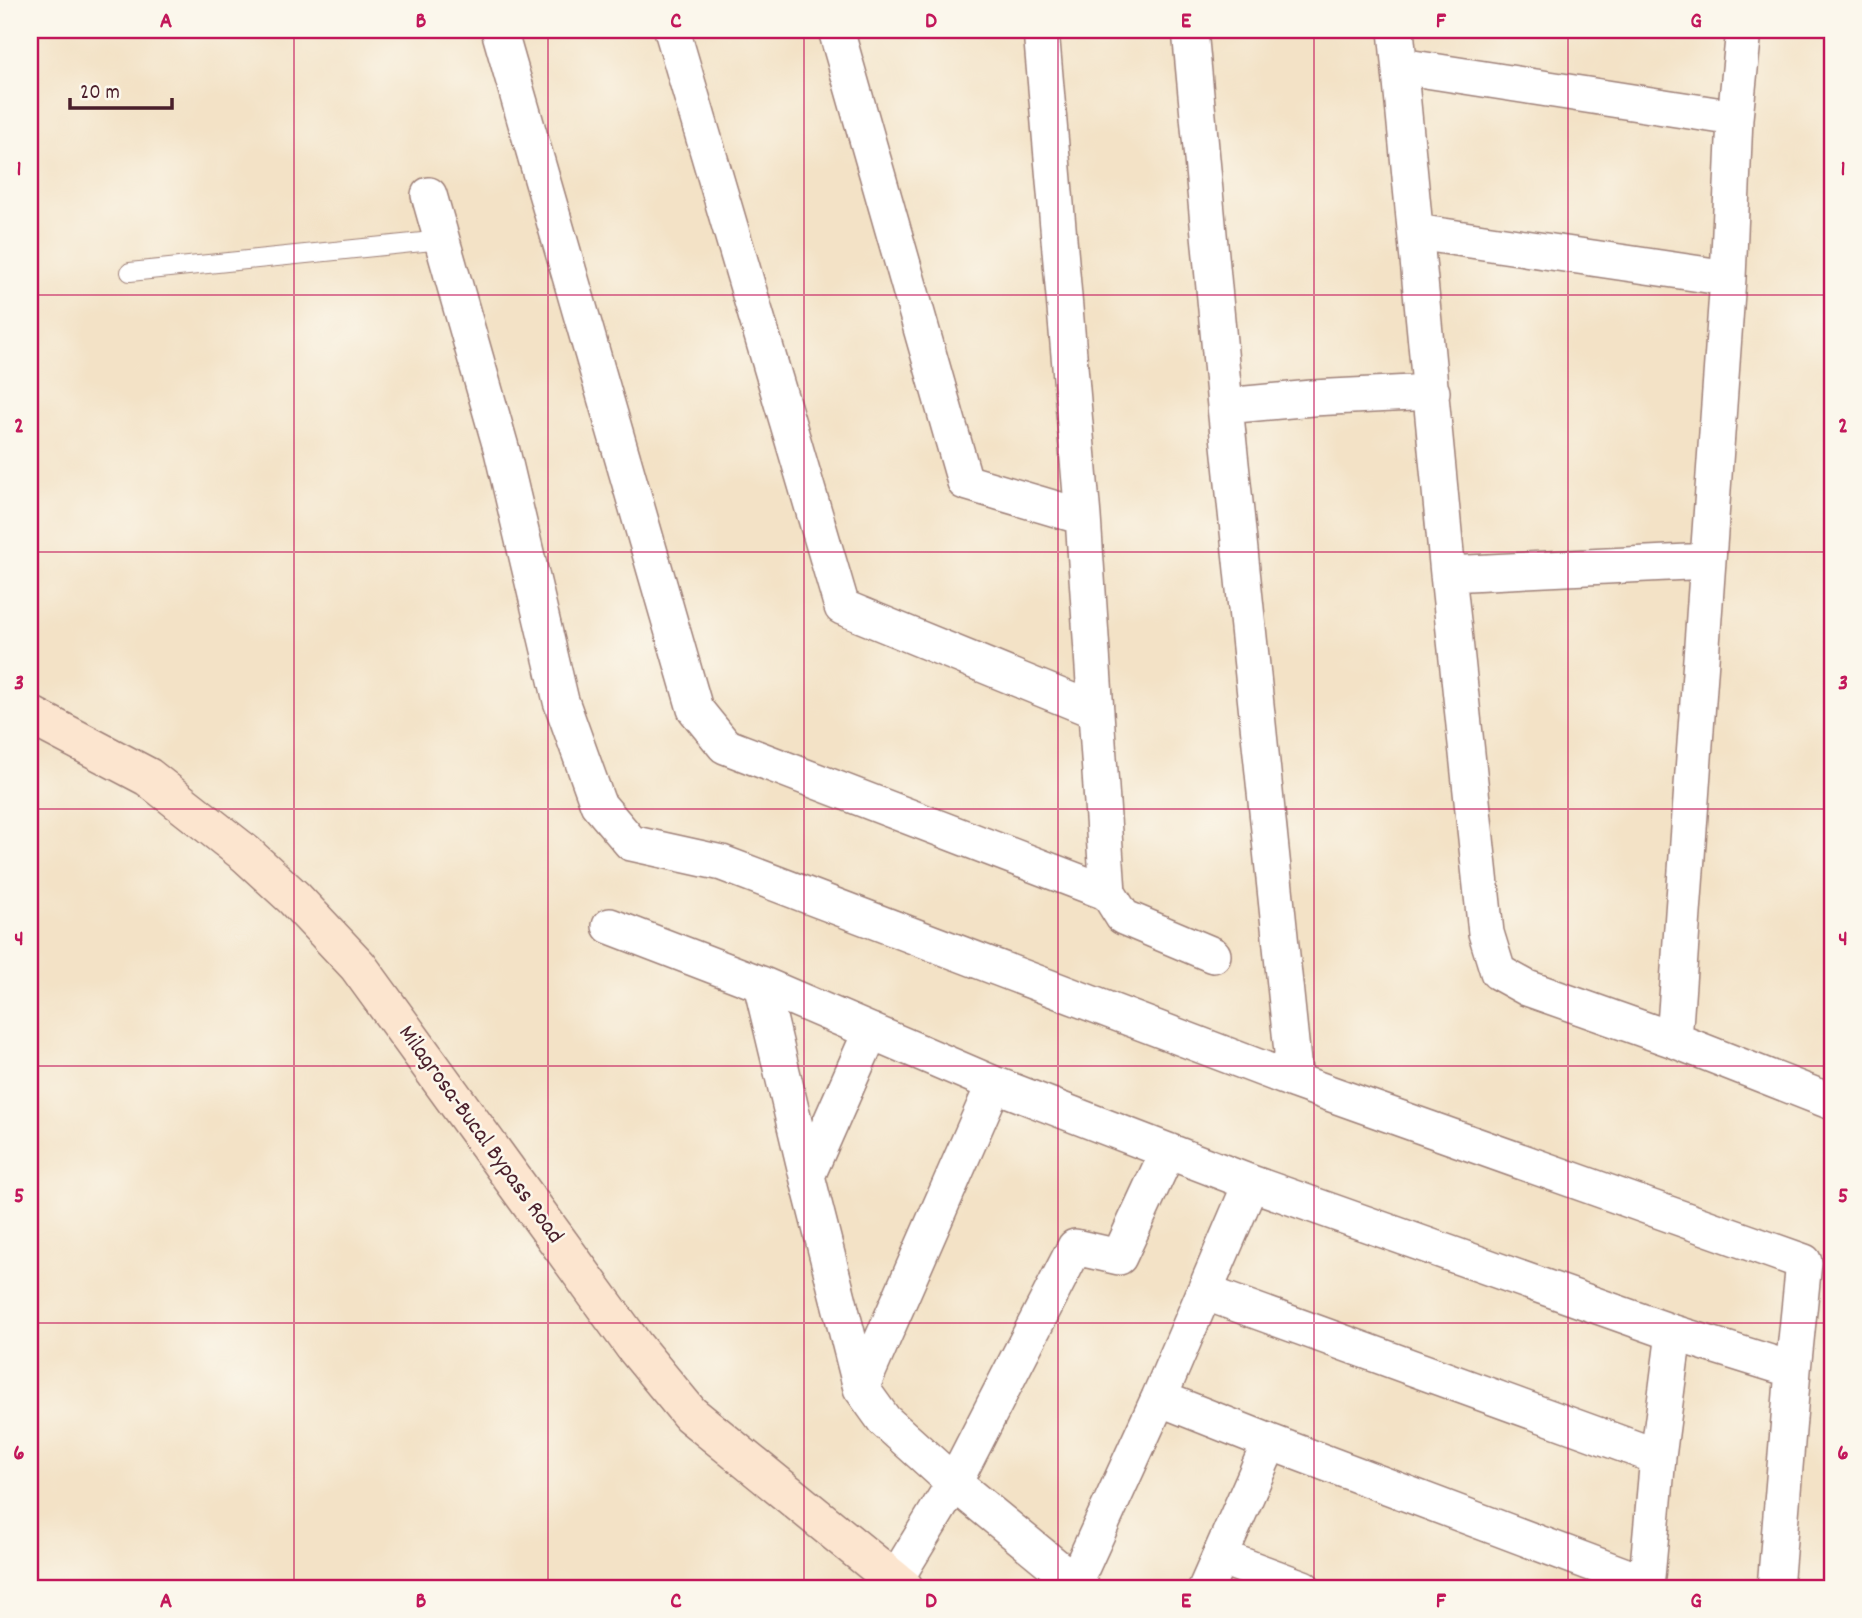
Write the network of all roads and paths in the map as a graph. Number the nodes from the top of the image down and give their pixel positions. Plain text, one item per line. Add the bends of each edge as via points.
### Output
1 (499, 30) edge
2 (672, 30) edge
3 (836, 30) edge
4 (1041, 30) edge
5 (1190, 30) edge
6 (1396, 30) edge
7 (1744, 30) edge
8 (1400, 66) junction
9 (1735, 118) junction
10 (429, 195) dead end
11 (1416, 232) junction
12 (442, 240) junction
13 (130, 272) dead end
14 (1728, 278) junction
15 (1432, 392) junction
16 (1224, 406) junction
17 (1083, 517) junction
18 (1708, 561) junction
19 (1448, 574) junction
20 (1096, 711) junction
21 (30, 715) edge
22 (1108, 893) junction
23 (610, 926) dead end
24 (1213, 955) dead end
25 (761, 984) junction
26 (871, 1031) junction
27 (1674, 1040) junction
28 (1295, 1082) junction
29 (994, 1084) junction
30 (1832, 1102) edge
31 (1167, 1151) junction
32 (807, 1176) junction
33 (1251, 1183) junction
34 (1204, 1292) junction
35 (1674, 1333) junction
36 (1793, 1370) junction
37 (861, 1388) junction
38 (1159, 1398) junction
39 (1270, 1442) junction
40 (1658, 1457) junction
41 (954, 1483) junction
42 (1220, 1557) junction
43 (897, 1585) edge
44 (1079, 1585) edge
45 (1646, 1586) edge
46 (1206, 1588) edge
47 (1303, 1588) edge
48 (1775, 1588) edge

1 - 22 street via 695,709 726,746
2 - 20 street via 842,607
3 - 17 street via 965,482
4 - 17 street
5 - 16 street
6 - 8 street
7 - 9 street
8 - 9 street
8 - 11 street
9 - 14 street
10 - 12 street
11 - 14 street
11 - 15 street
12 - 13 lane
12 - 28 street via 502,451 561,701 598,804 631,843 722,863
14 - 18 street
15 - 16 street
15 - 19 street
16 - 28 street
17 - 20 street
18 - 19 street
18 - 27 street
19 - 27 street via 1486,933 1498,972 1527,988
20 - 22 street
21 - 43 main road, Milagrosa-Bucal Bypass Road via 148,777 294,898 358,966 634,1346 690,1414
22 - 24 street via 1123,917
23 - 25 street
25 - 26 street
25 - 32 street
26 - 29 street
26 - 32 street
27 - 30 street
28 - 36 street via 1804,1262
29 - 31 street
29 - 37 street
31 - 33 street
31 - 41 street via 1119,1257 1074,1247
32 - 37 street
33 - 34 street
33 - 35 street
34 - 38 street
34 - 40 street
35 - 36 street
35 - 40 street
36 - 48 street
37 - 41 street via 884,1420
38 - 39 street
38 - 44 street
39 - 42 street
39 - 45 street
40 - 45 street
41 - 43 street
41 - 44 street
42 - 46 street
42 - 47 street

